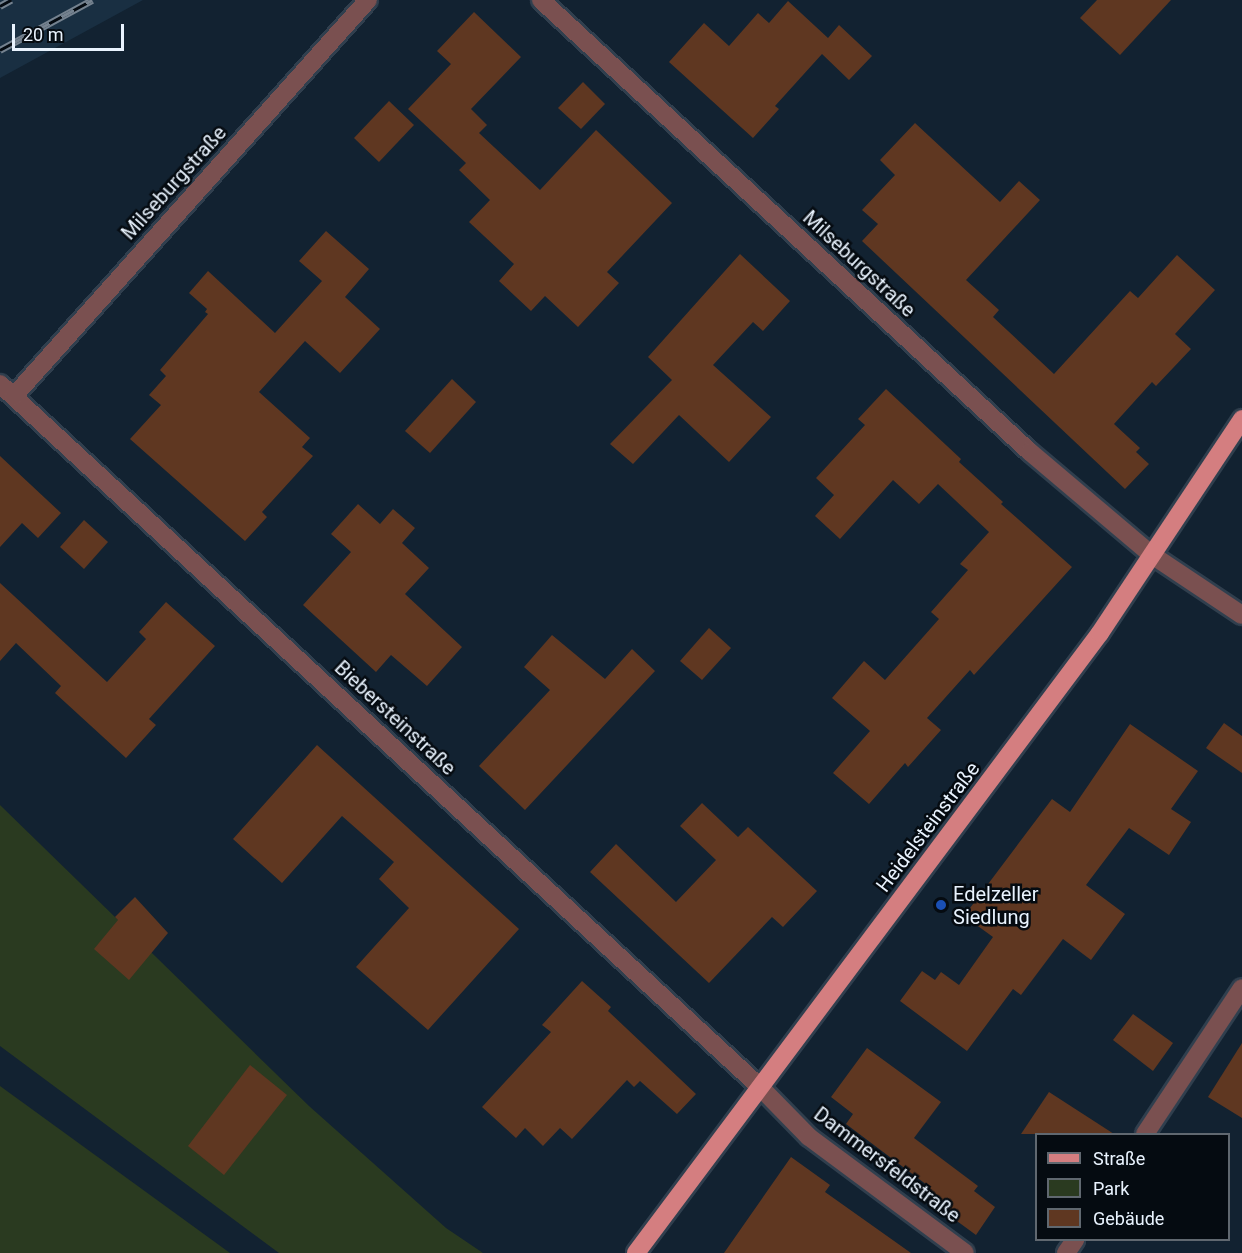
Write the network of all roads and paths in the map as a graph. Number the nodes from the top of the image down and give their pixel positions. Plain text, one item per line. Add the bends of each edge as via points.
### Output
1 (368, 0) edge
2 (541, 0) edge
3 (0, 384) edge
4 (14, 396) junction
5 (1242, 418) edge
6 (1152, 555) junction
7 (1242, 615) edge
8 (1242, 988) edge
9 (759, 1086) junction
10 (1146, 1133) edge
11 (636, 1253) edge
12 (965, 1253) edge

1 - 4 street, Milseburgstraße
2 - 6 street, Milseburgstraße via 1030,452
3 - 4 street, Biebersteinstraße
4 - 9 street, Biebersteinstraße
5 - 6 main road, Heidelsteinstraße
6 - 7 street, Milseburgstraße
6 - 9 main road, Heidelsteinstraße via 1100,633 858,961
8 - 10 street
9 - 11 main road, Heidelsteinstraße
9 - 12 street, Dammersfeldstraße via 809,1137

